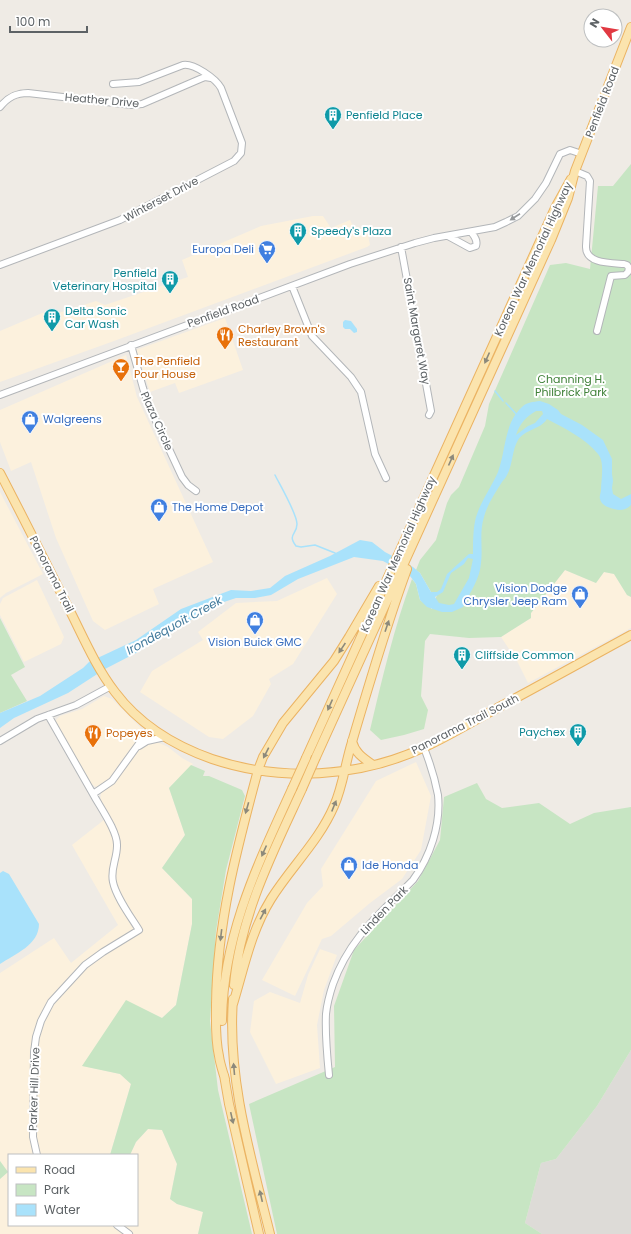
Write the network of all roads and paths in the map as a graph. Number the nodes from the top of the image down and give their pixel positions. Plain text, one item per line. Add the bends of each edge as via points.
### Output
1 (631, 27) edge
2 (214, 79) junction
3 (114, 84) dead end
4 (0, 106) edge
5 (582, 154) junction
6 (575, 171) junction
7 (471, 232) junction
8 (448, 236) junction
9 (401, 247) junction
10 (0, 265) edge
11 (292, 286) junction
12 (597, 331) dead end
13 (131, 345) junction
14 (0, 395) edge
15 (429, 415) dead end
16 (0, 473) edge
17 (386, 478) dead end
18 (196, 491) dead end
19 (385, 579) junction
20 (398, 585) junction
21 (631, 636) edge
22 (104, 675) joint
23 (111, 686) junction
24 (48, 715) junction
25 (151, 727) junction
26 (165, 737) junction
27 (0, 741) edge
28 (352, 741) junction
29 (136, 748) junction
30 (424, 748) junction
31 (373, 765) junction
32 (258, 770) junction
33 (345, 770) junction
34 (93, 794) junction
35 (233, 1004) junction
36 (328, 1075) dead end
37 (225, 1079) junction
38 (37, 1154) edge
39 (118, 1226) edge
40 (129, 1234) edge
41 (259, 1234) edge
42 (270, 1234) edge

1 - 5 main road, Penfield Road
2 - 3 street, Heather Drive via 187,64 139,82
2 - 4 street, Heather Drive via 205,77 142,104 28,93 14,95
2 - 10 street, Winterset Drive via 221,88 242,144 241,153 234,161 120,220
5 - 6 main road, Penfield Road
5 -> 7 street, Penfield Road via 570,150 560,154 543,189 518,216 495,227
6 - 12 street via 587,176 590,181 586,253 595,260 624,264 629,268 625,275 611,276
6 -> 19 main road, Korean War Memorial Highway via 555,208
20 -> 6 main road, Korean War Memorial Highway via 551,240 568,198
7 - 8 street, Penfield Road
7 - 8 street via 477,243 470,248
8 - 9 street, Penfield Road
9 - 11 street, Penfield Road
9 - 15 street, Saint Margaret Way via 431,411
11 - 13 street, Penfield Road
11 - 17 street via 312,336 362,392 375,454
13 - 14 street, Penfield Road
13 - 18 street, Plaza Circle via 149,406 182,477
16 - 22 main road, Panorama Trail
19 -> 32 main road via 334,661 283,723
19 -> 37 main road, Korean War Memorial Highway, bridge via 251,881 234,931 224,982 222,1012
28 -> 20 main road
20 - 35 main road, Korean War Memorial Highway, bridge via 316,758 253,903 240,952
21 - 30 main road, Panorama Trail South
22 - 23 main road, Panorama Trail South
23 - 24 street via 80,704
23 - 25 main road, Panorama Trail South via 131,710
24 - 27 street
24 - 34 street, Parker Hill Drive
25 - 26 main road, Panorama Trail South
25 - 29 street
26 - 29 street via 147,741
26 - 32 main road, Panorama Trail South via 200,755
28 - 31 main road via 358,754
28 - 33 main road
29 - 34 street via 112,781
30 - 31 main road, Panorama Trail South
30 - 36 street, Linden Park via 433,771 438,797 434,837 418,873 361,932 337,973 326,1012
31 - 33 main road, Panorama Trail South
32 - 33 main road, Panorama Trail South via 306,774
32 -> 37 main road via 233,863 224,908 216,987 216,1027 218,1055
35 -> 33 main road via 258,923 270,899 327,820
34 - 38 street, Parker Hill Drive via 116,835 117,852 112,871 115,890 139,930 85,965 51,1002 41,1021 34,1052 33,1137
42 -> 35 main road, Korean War Memorial Highway via 242,1116 235,1073 232,1045
37 -> 41 main road, Korean War Memorial Highway
39 - 40 street

